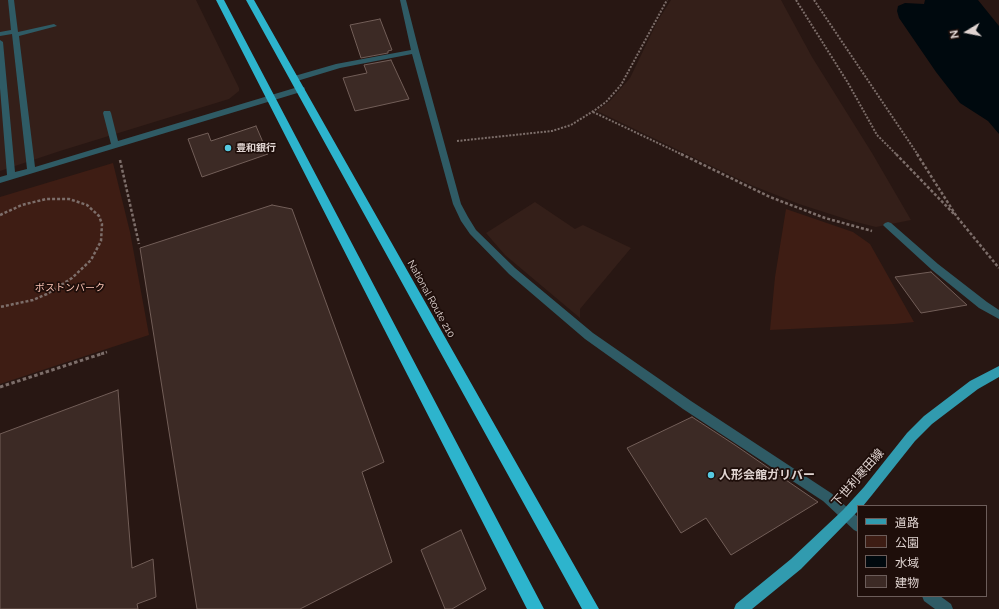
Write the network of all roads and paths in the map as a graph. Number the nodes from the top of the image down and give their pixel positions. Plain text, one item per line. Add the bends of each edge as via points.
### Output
1 (11, 0) edge
2 (220, 0) edge
3 (250, 0) edge
4 (403, 0) edge
5 (667, 0) edge
6 (796, 0) edge
7 (814, 0) edge
8 (54, 26) dead end
9 (15, 33) junction
10 (0, 34) edge
11 (0, 42) edge
12 (415, 51) junction
13 (297, 84) junction
14 (271, 98) junction
15 (593, 112) junction
16 (107, 114) dead end
17 (440, 143) junction
18 (115, 145) junction
19 (120, 156) dead end
20 (31, 171) junction
21 (11, 177) junction
22 (0, 180) edge
23 (0, 215) edge
24 (957, 217) junction
25 (888, 225) dead end
26 (900, 236) junction
27 (139, 244) dead end
28 (999, 268) edge
29 (0, 307) edge
30 (999, 315) edge
31 (107, 352) dead end
32 (999, 371) edge
33 (0, 387) edge
34 (846, 514) junction
35 (857, 525) edge
36 (930, 597) edge
37 (536, 609) edge
38 (591, 609) edge
39 (741, 609) edge
40 (946, 609) edge

1 - 9 street
2 - 14 highway
3 - 13 highway, National Route 210
4 - 12 street
5 - 15 path via 621,85
6 - 24 path via 877,135
7 - 24 path
8 - 9 street
9 - 10 street
9 - 20 street
11 - 21 street
12 - 13 street via 339,66
12 - 17 street
13 - 14 street
13 - 38 highway, National Route 210
14 - 18 street
14 - 37 highway
15 - 17 path via 571,125 552,131
15 - 26 path via 752,189 798,208 847,224
16 - 18 street
17 - 34 street via 460,212 473,232 496,257 595,340 692,409 827,497
18 - 20 street
19 - 27 path
20 - 21 street
21 - 22 street
23 - 29 path via 28,203 46,199 69,199 87,205 99,216 102,224 101,241 91,260 72,278 33,300
24 - 28 path
25 - 26 street
26 - 30 street via 935,268
31 - 33 path
32 - 34 main road, 下世利寒田線 via 974,385 928,420
34 - 35 street
34 - 39 main road, 下世利寒田線 via 796,564
36 - 40 street

